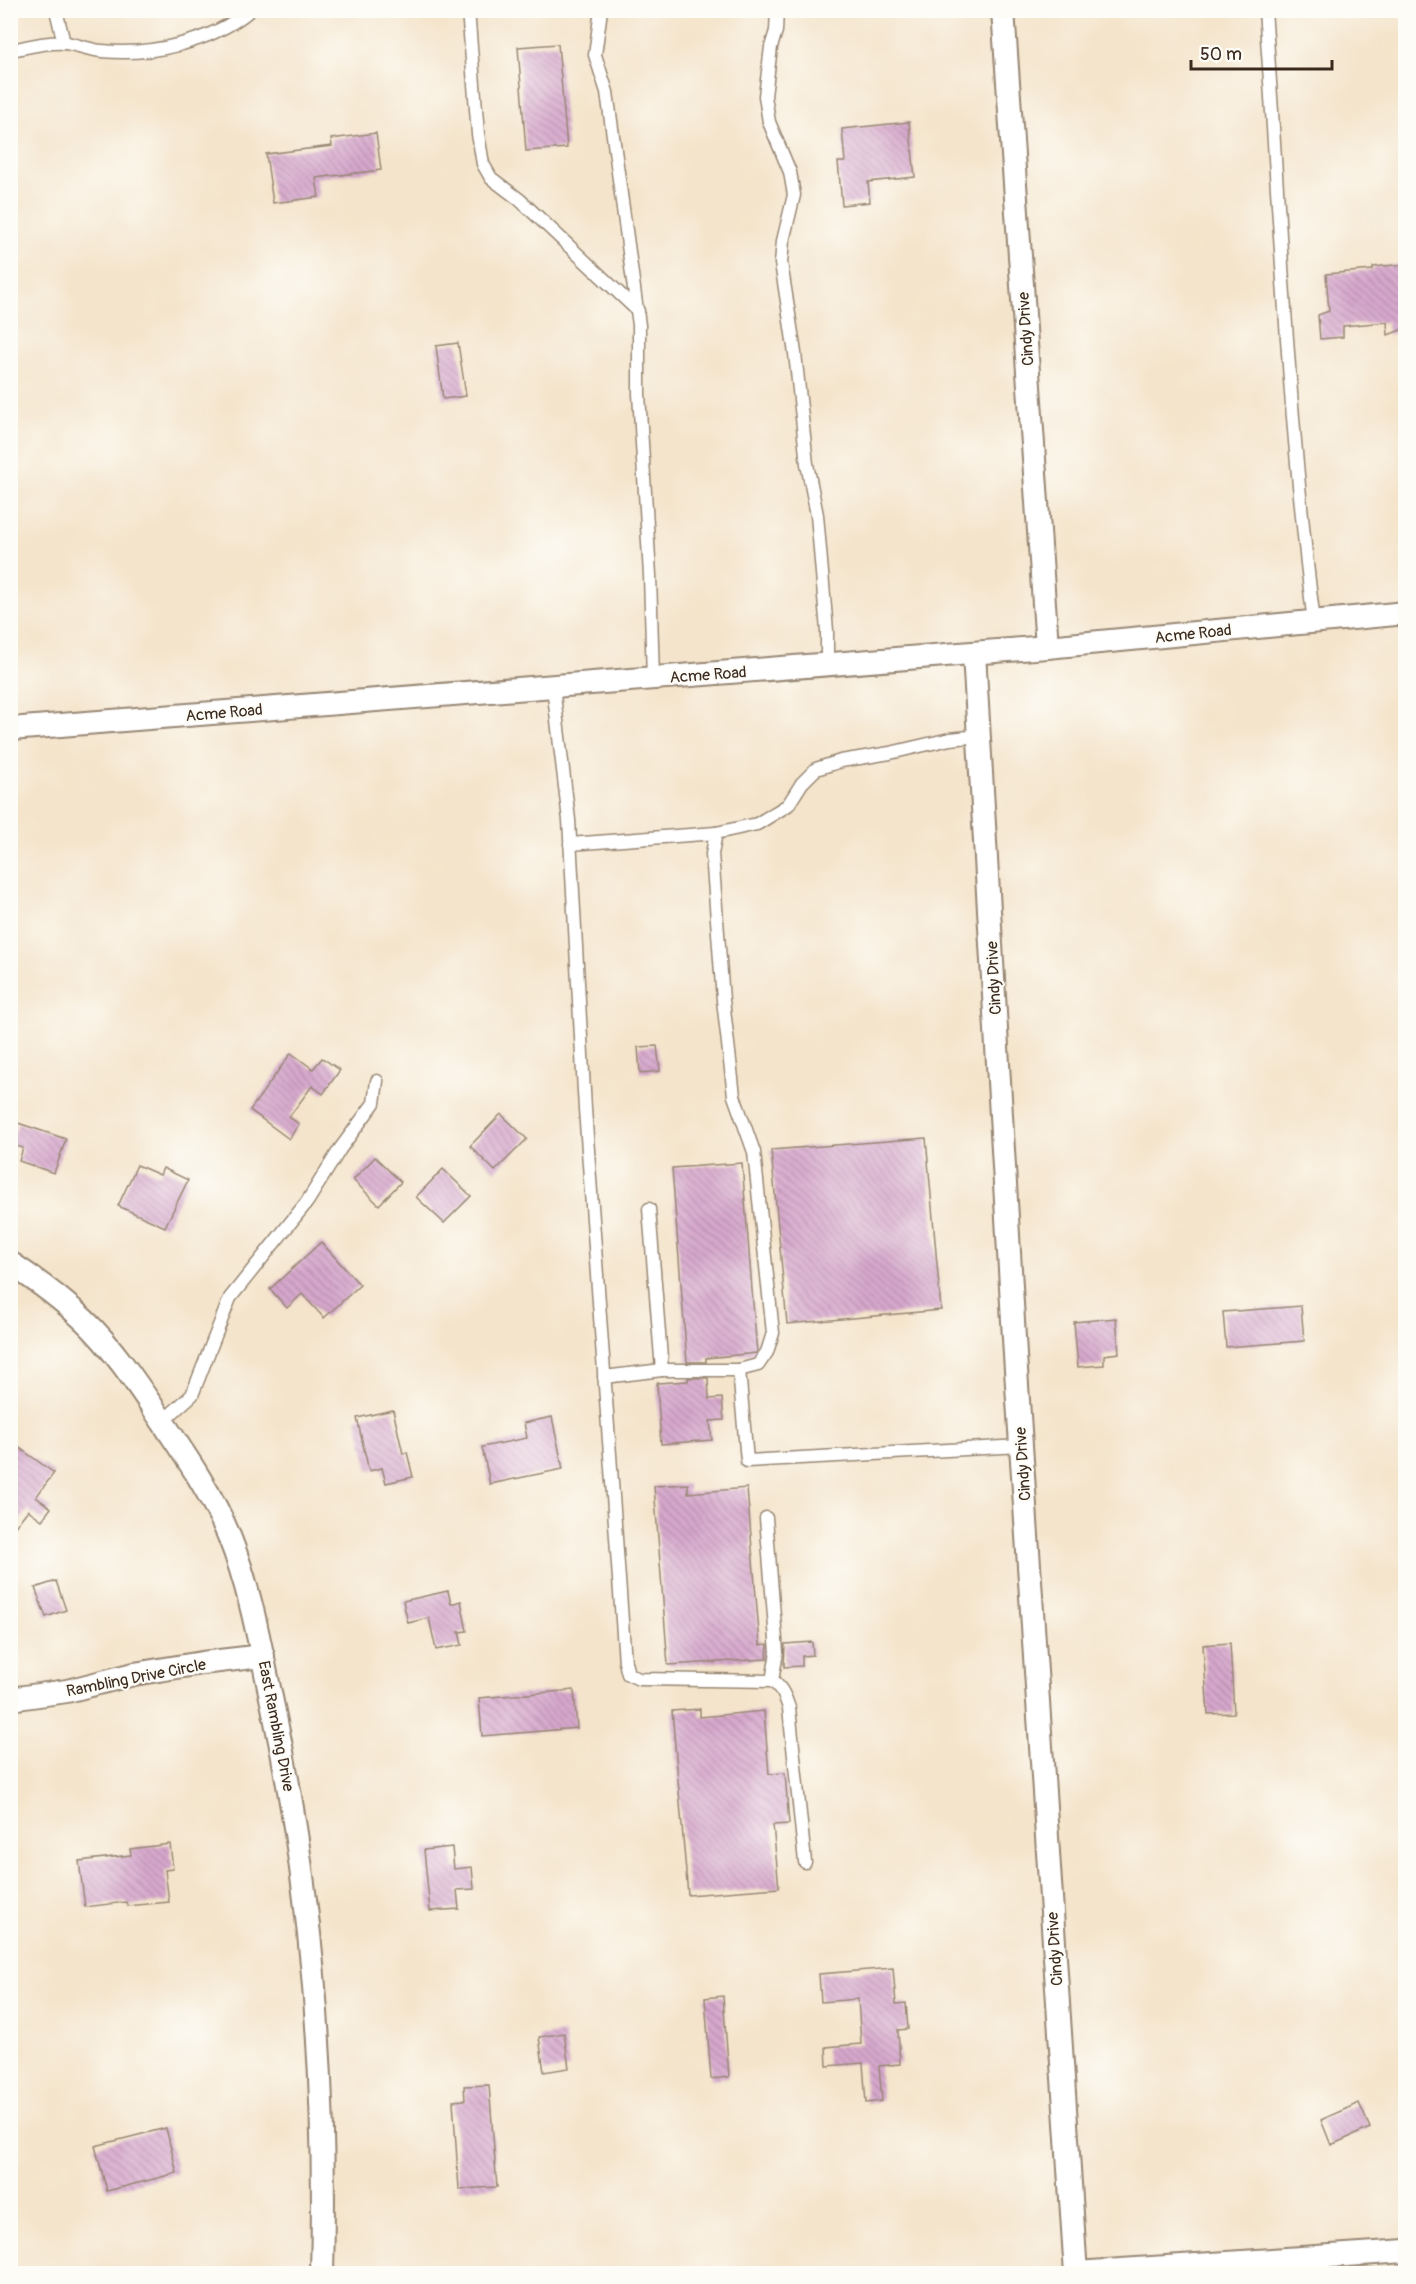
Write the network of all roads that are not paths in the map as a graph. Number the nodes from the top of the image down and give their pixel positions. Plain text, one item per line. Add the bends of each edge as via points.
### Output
1 (56, 10) edge
2 (250, 10) edge
3 (468, 10) edge
4 (601, 10) edge
5 (777, 10) edge
6 (1003, 10) edge
7 (1265, 10) edge
8 (64, 43) junction
9 (10, 50) edge
10 (638, 311) junction
11 (1406, 614) edge
12 (1314, 622) junction
13 (1047, 648) junction
14 (974, 653) junction
15 (827, 666) junction
16 (653, 679) junction
17 (553, 687) junction
18 (10, 729) edge
19 (979, 736) junction
20 (716, 833) junction
21 (570, 844) junction
22 (377, 1081) dead end
23 (649, 1209) dead end
24 (10, 1263) edge
25 (662, 1370) junction
26 (739, 1370) junction
27 (604, 1377) junction
28 (162, 1422) junction
29 (1021, 1446) junction
30 (766, 1518) dead end
31 (263, 1656) junction
32 (771, 1681) junction
33 (10, 1699) edge
34 (805, 1862) dead end
35 (1406, 2251) edge
36 (1076, 2273) edge
37 (322, 2274) edge

1 - 8 lane
2 - 8 lane via 234,24 189,43 147,50 102,51
3 - 10 lane via 483,164 491,178 520,200
4 - 10 lane via 595,55 607,92
5 - 15 lane via 765,96 769,122 790,172 794,195 781,263 818,525
6 - 13 street, Cindy Drive
7 - 12 lane via 1296,439
8 - 9 lane
10 - 16 lane
11 - 12 street, Acme Road
12 - 13 street, Acme Road
13 - 14 street, Acme Road
14 - 15 street, Acme Road
14 - 19 street, Cindy Drive
15 - 16 street, Acme Road
16 - 17 street, Acme Road
17 - 18 street, Acme Road
17 - 21 lane
19 - 20 lane via 841,761 816,770 788,805 757,824
19 - 29 street, Cindy Drive
20 - 21 lane
20 - 26 lane via 712,854 723,1000 734,1096 754,1152 773,1333 758,1365
21 - 27 lane
22 - 28 lane via 374,1103 307,1202 230,1298 192,1395
23 - 25 lane
24 - 28 street, East Rambling Drive via 85,1322 120,1362
25 - 26 lane
25 - 27 lane
26 - 29 lane via 747,1461
27 - 32 lane via 628,1674 639,1679
28 - 31 street, East Rambling Drive via 229,1536
29 - 36 street, Cindy Drive
30 - 32 lane via 777,1652
31 - 33 street, Rambling Drive Circle via 134,1674 67,1691
31 - 37 street, East Rambling Drive via 287,1770 316,1992 323,2114
32 - 34 lane via 784,1693 789,1708
35 - 36 street

